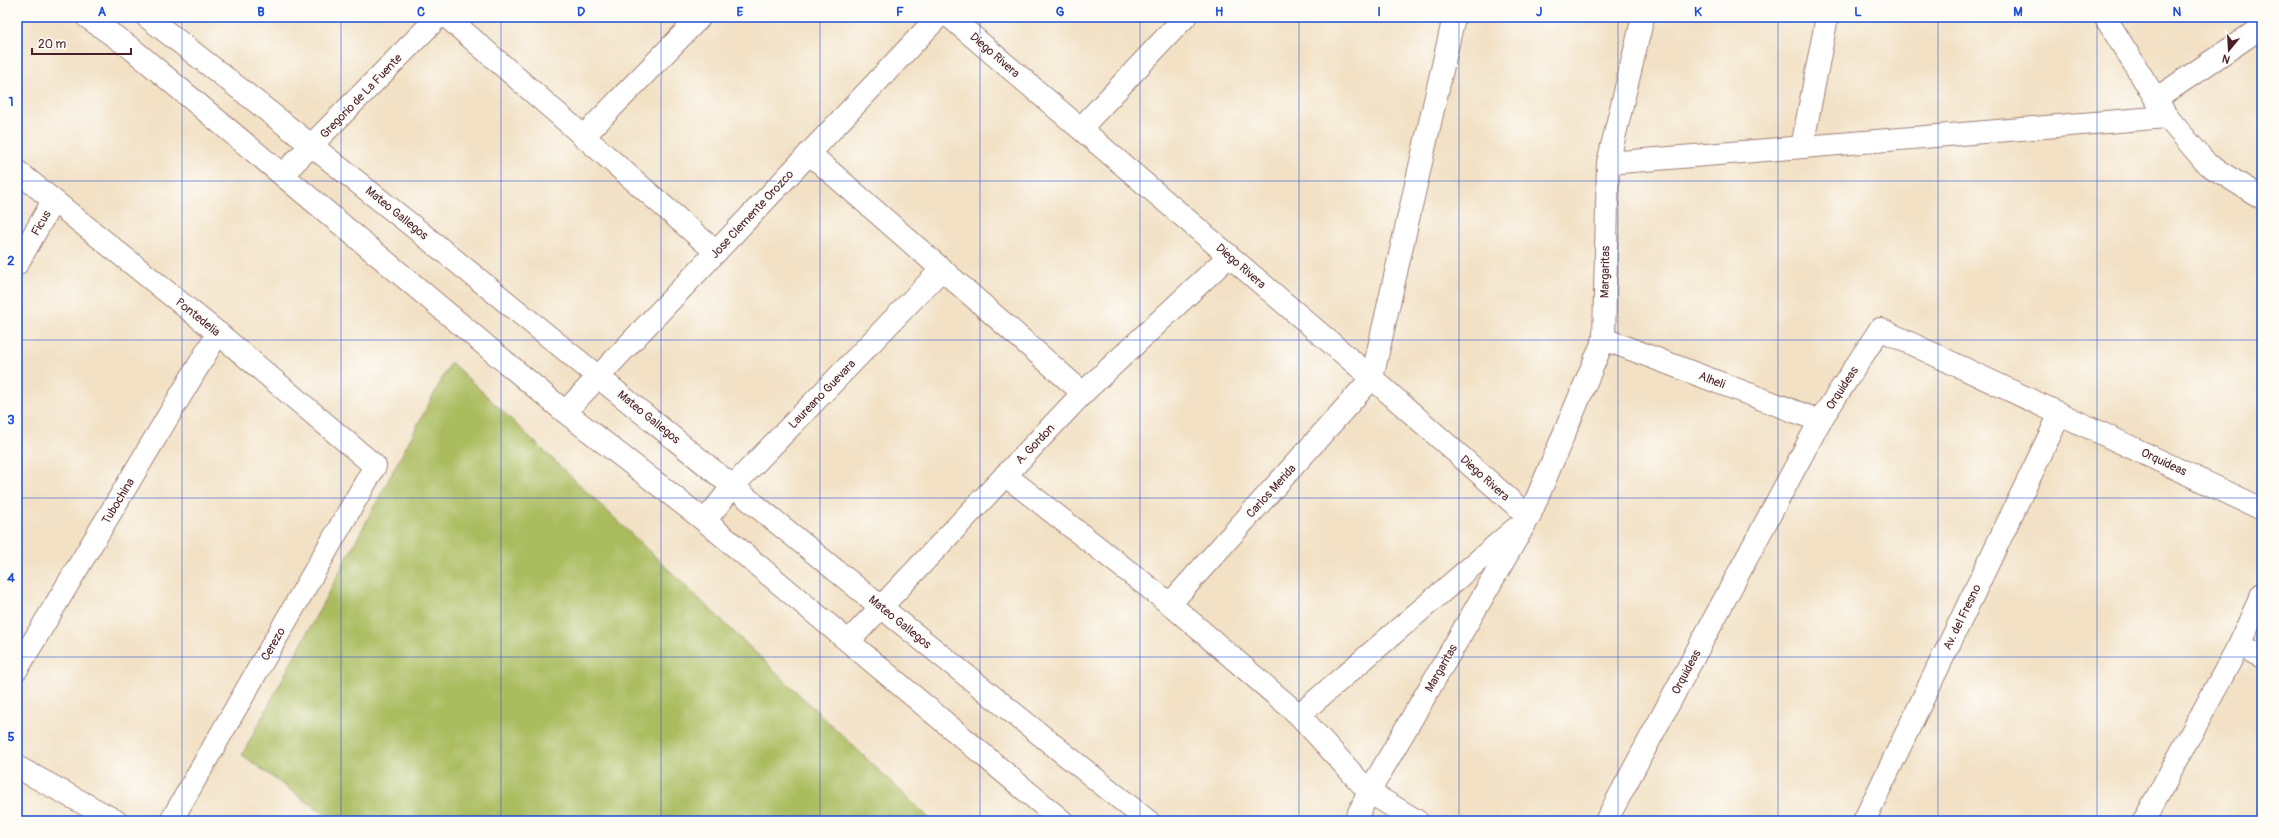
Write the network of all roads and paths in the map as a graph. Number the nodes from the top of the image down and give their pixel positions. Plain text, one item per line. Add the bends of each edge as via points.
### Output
1 (87, 17) edge
2 (438, 17) edge
3 (447, 17) edge
4 (700, 17) edge
5 (938, 17) edge
6 (950, 17) edge
7 (1185, 17) edge
8 (1454, 17) edge
9 (1643, 17) edge
10 (1827, 17) edge
11 (2105, 17) edge
12 (154, 19) edge
13 (2262, 27) edge
14 (131, 48) junction
15 (2156, 99) junction
16 (2168, 117) junction
17 (1081, 128) junction
18 (583, 136) junction
19 (312, 145) junction
20 (1802, 148) junction
21 (809, 153) junction
22 (1608, 164) junction
23 (17, 171) edge
24 (283, 174) junction
25 (2262, 198) edge
26 (53, 201) junction
27 (716, 252) junction
28 (1229, 256) junction
29 (17, 264) edge
30 (941, 270) junction
31 (218, 333) junction
32 (1604, 339) junction
33 (599, 375) junction
34 (1372, 378) junction
35 (1083, 394) junction
36 (566, 412) junction
37 (2060, 414) junction
38 (1820, 421) junction
39 (375, 466) joint
40 (1005, 475) junction
41 (734, 486) junction
42 (2262, 509) edge
43 (1529, 517) junction
44 (705, 521) junction
45 (2262, 594) edge
46 (1170, 604) junction
47 (880, 606) junction
48 (849, 641) junction
49 (2238, 645) junction
50 (2262, 657) edge
51 (17, 669) edge
52 (1299, 715) junction
53 (17, 767) edge
54 (1369, 792) junction
55 (116, 821) edge
56 (171, 821) edge
57 (1062, 821) edge
58 (1148, 821) edge
59 (1355, 821) edge
60 (1417, 821) edge
61 (1606, 821) edge
62 (1864, 821) edge
63 (2144, 821) edge

1 - 14 street
2 - 19 street, Gregorio de La Fuente
3 - 18 street
4 - 18 street
5 - 21 street, Jose Clemente Orozco
6 - 17 street, Diego Rivera
7 - 17 street
8 - 34 street
9 - 22 street, Margaritas
10 - 20 street
11 - 15 street
12 - 14 street
12 - 19 street, Mateo Gallegos
13 - 15 street
14 - 24 street
15 - 16 street
16 - 20 street
16 - 25 street via 2206,164
17 - 28 street, Diego Rivera
18 - 27 street
19 - 24 street, Gregorio de La Fuente
19 - 33 street, Mateo Gallegos
20 - 22 street
21 - 27 street, Jose Clemente Orozco
21 - 30 street
22 - 32 street, Margaritas
23 - 26 street, Pontedelia
24 - 36 street
26 - 29 street, Ficus
26 - 31 street, Pontedelia
27 - 33 street, Jose Clemente Orozco
28 - 34 street, Diego Rivera
28 - 35 street, A. Gordon
30 - 35 street
30 - 41 street, Laureano Guevara
31 - 39 street, Pontedelia
31 - 51 street, Tubochina
32 - 38 street, Alheli
32 - 43 street, Margaritas
33 - 36 street, Jose Clemente Orozco
33 - 41 street, Mateo Gallegos
34 - 43 street, Diego Rivera
34 - 46 street, Carlos Merida
35 - 40 street, A. Gordon
36 - 44 street
37 - 38 street, Orquideas via 1880,329
37 - 42 street, Orquideas
37 - 62 street, Av. del Fresno
38 - 61 street, Orquideas
39 - 56 street, Cerezo
40 - 46 street
40 - 47 street, A. Gordon
41 - 44 street, Laureano Guevara
41 - 47 street, Mateo Gallegos
43 - 52 street, Margaritas
43 - 54 street, Margaritas
44 - 48 street
45 - 49 street
46 - 52 street
47 - 48 street, A. Gordon
47 - 58 street, Mateo Gallegos
48 - 57 street
49 - 50 street
49 - 63 street
52 - 54 street
53 - 55 street
54 - 59 street, Margaritas
54 - 60 street

